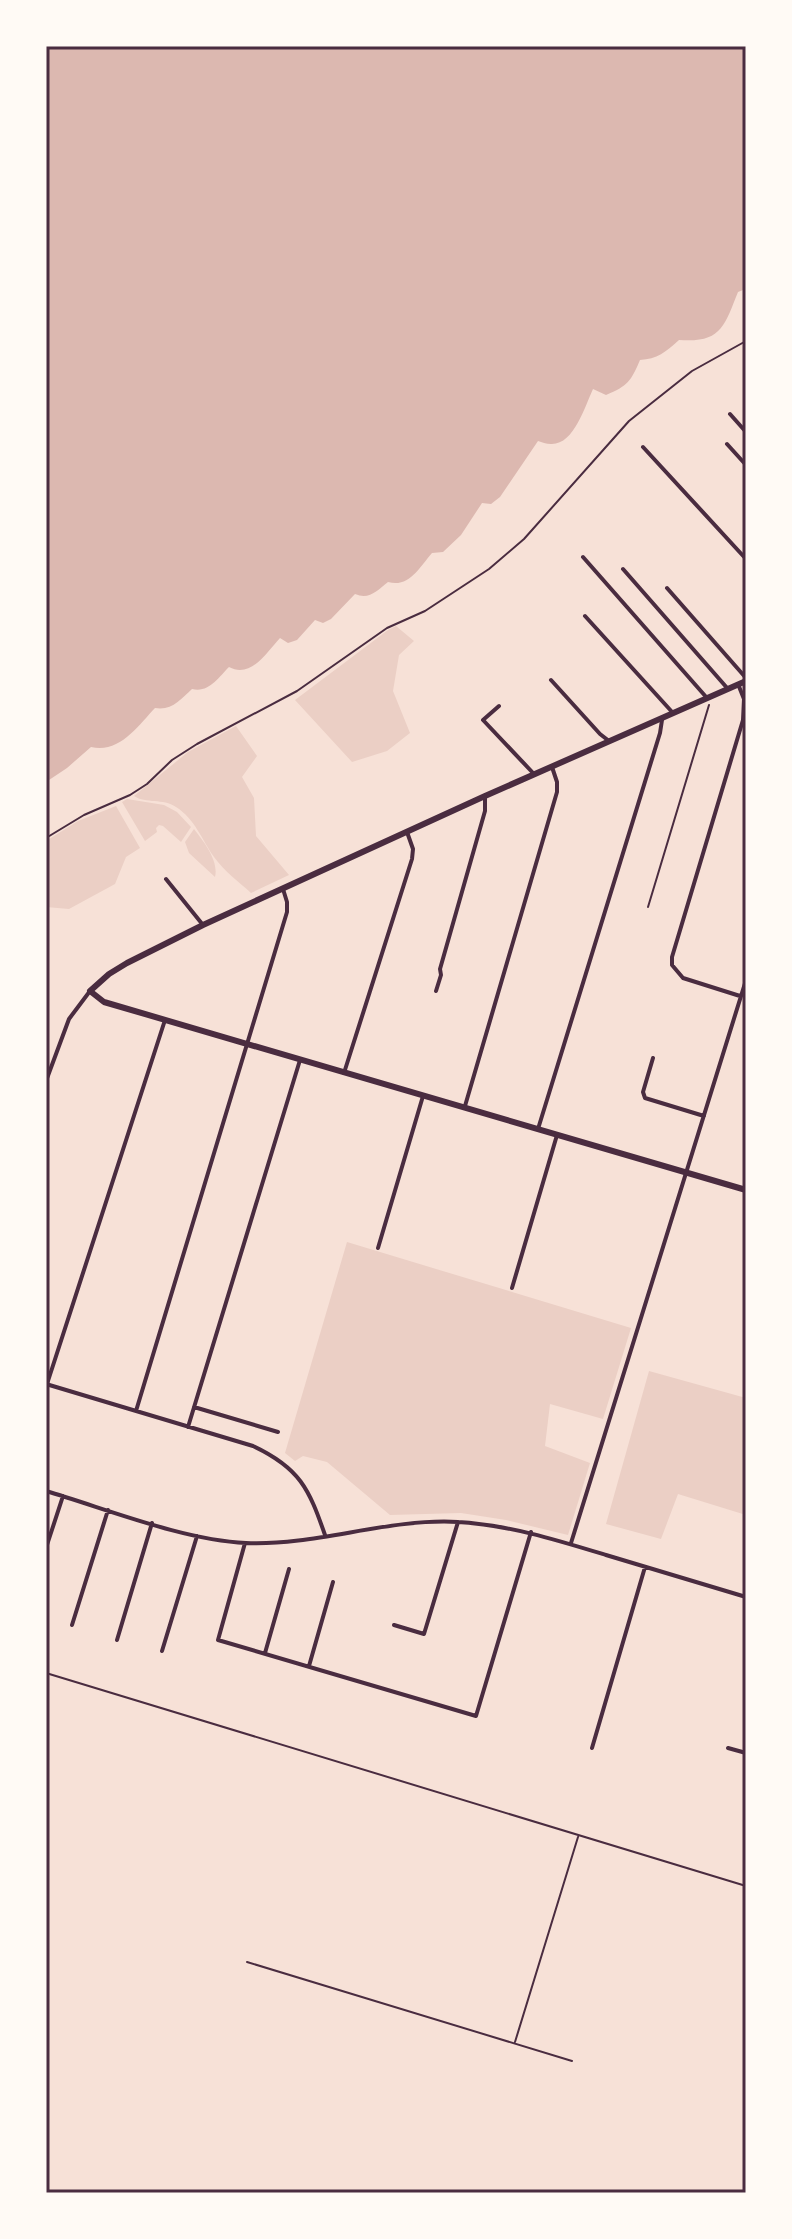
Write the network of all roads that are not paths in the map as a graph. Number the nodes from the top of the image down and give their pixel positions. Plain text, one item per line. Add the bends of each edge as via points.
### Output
1 (730, 414) dead end
2 (746, 432) edge
3 (727, 444) dead end
4 (643, 447) dead end
5 (746, 465) edge
6 (583, 557) dead end
7 (746, 559) edge
8 (623, 569) dead end
9 (667, 588) dead end
10 (585, 616) dead end
11 (551, 680) dead end
12 (746, 680) edge
13 (738, 684) junction
14 (728, 689) junction
15 (707, 698) junction
16 (499, 706) dead end
17 (673, 713) junction
18 (662, 717) junction
19 (609, 741) junction
20 (552, 767) junction
21 (534, 774) junction
22 (485, 796) junction
23 (407, 832) junction
24 (166, 879) dead end
25 (283, 888) junction
26 (203, 925) junction
27 (746, 980) edge
28 (90, 991) junction
29 (436, 991) dead end
30 (741, 996) junction
31 (165, 1020) junction
32 (247, 1045) junction
33 (653, 1058) dead end
34 (300, 1060) junction
35 (47, 1072) edge
36 (344, 1073) junction
37 (46, 1081) edge
38 (423, 1096) junction
39 (464, 1108) junction
40 (704, 1116) junction
41 (538, 1130) junction
42 (557, 1135) junction
43 (686, 1173) junction
44 (746, 1190) edge
45 (378, 1248) dead end
46 (512, 1288) dead end
47 (46, 1384) edge
48 (194, 1407) junction
49 (136, 1411) junction
50 (188, 1427) junction
51 (278, 1432) dead end
52 (46, 1491) edge
53 (63, 1496) junction
54 (108, 1510) junction
55 (458, 1522) junction
56 (152, 1523) junction
57 (531, 1532) junction
58 (325, 1535) junction
59 (197, 1536) junction
60 (245, 1543) junction
61 (571, 1544) junction
62 (46, 1548) edge
63 (645, 1567) junction
64 (289, 1569) dead end
65 (333, 1582) dead end
66 (746, 1597) edge
67 (72, 1625) dead end
68 (394, 1625) dead end
69 (117, 1640) dead end
70 (162, 1651) dead end
71 (265, 1653) junction
72 (309, 1666) junction
73 (46, 1673) edge
74 (592, 1748) dead end
75 (728, 1748) dead end
76 (746, 1753) edge
77 (578, 1836) junction
78 (746, 1886) edge
79 (247, 1962) dead end
80 (515, 2044) junction
81 (572, 2061) dead end

1 - 2 street
3 - 5 street
4 - 7 street
6 - 15 street
8 - 14 street
9 - 12 street
10 - 17 street
11 - 19 street
12 - 13 street
13 - 14 street
13 - 30 street via 743,720 672,965 683,978
14 - 15 street
15 - 17 street
16 - 21 street via 483,720
17 - 18 street
18 - 19 street
18 - 41 street
19 - 20 street
20 - 21 street
20 - 39 street via 557,792
21 - 22 street
22 - 23 street
22 - 29 street
23 - 25 street
23 - 36 street via 412,859
24 - 26 street
25 - 26 street
25 - 32 street via 287,912
26 - 28 street via 127,963
27 - 30 street
28 - 31 street via 104,1002
28 - 35 street via 69,1019
30 - 40 street
31 - 32 street
31 - 47 street
32 - 34 street
32 - 49 street
33 - 40 street via 645,1098
34 - 36 street
34 - 48 street
35 - 37 street
36 - 38 street
38 - 39 street
38 - 45 street
39 - 41 street
40 - 43 street
41 - 42 street
42 - 43 street
42 - 46 street
43 - 44 street
43 - 61 street
47 - 49 street
48 - 50 street
48 - 51 street
49 - 50 street
50 - 58 street via 281,1460 310,1493
52 - 53 street
53 - 54 street
53 - 62 street
54 - 56 street
54 - 67 street
55 - 57 street
55 - 58 street
55 - 68 street via 424,1634
56 - 59 street
56 - 69 street
57 - 61 street
57 - 72 street via 476,1716
58 - 60 street
59 - 60 street
59 - 70 street
60 - 71 street via 218,1640
61 - 63 street
63 - 66 street
63 - 74 street
64 - 71 street
65 - 72 street
71 - 72 street
73 - 77 lane
75 - 76 street
77 - 78 lane
77 - 80 lane
79 - 80 lane
80 - 81 lane

